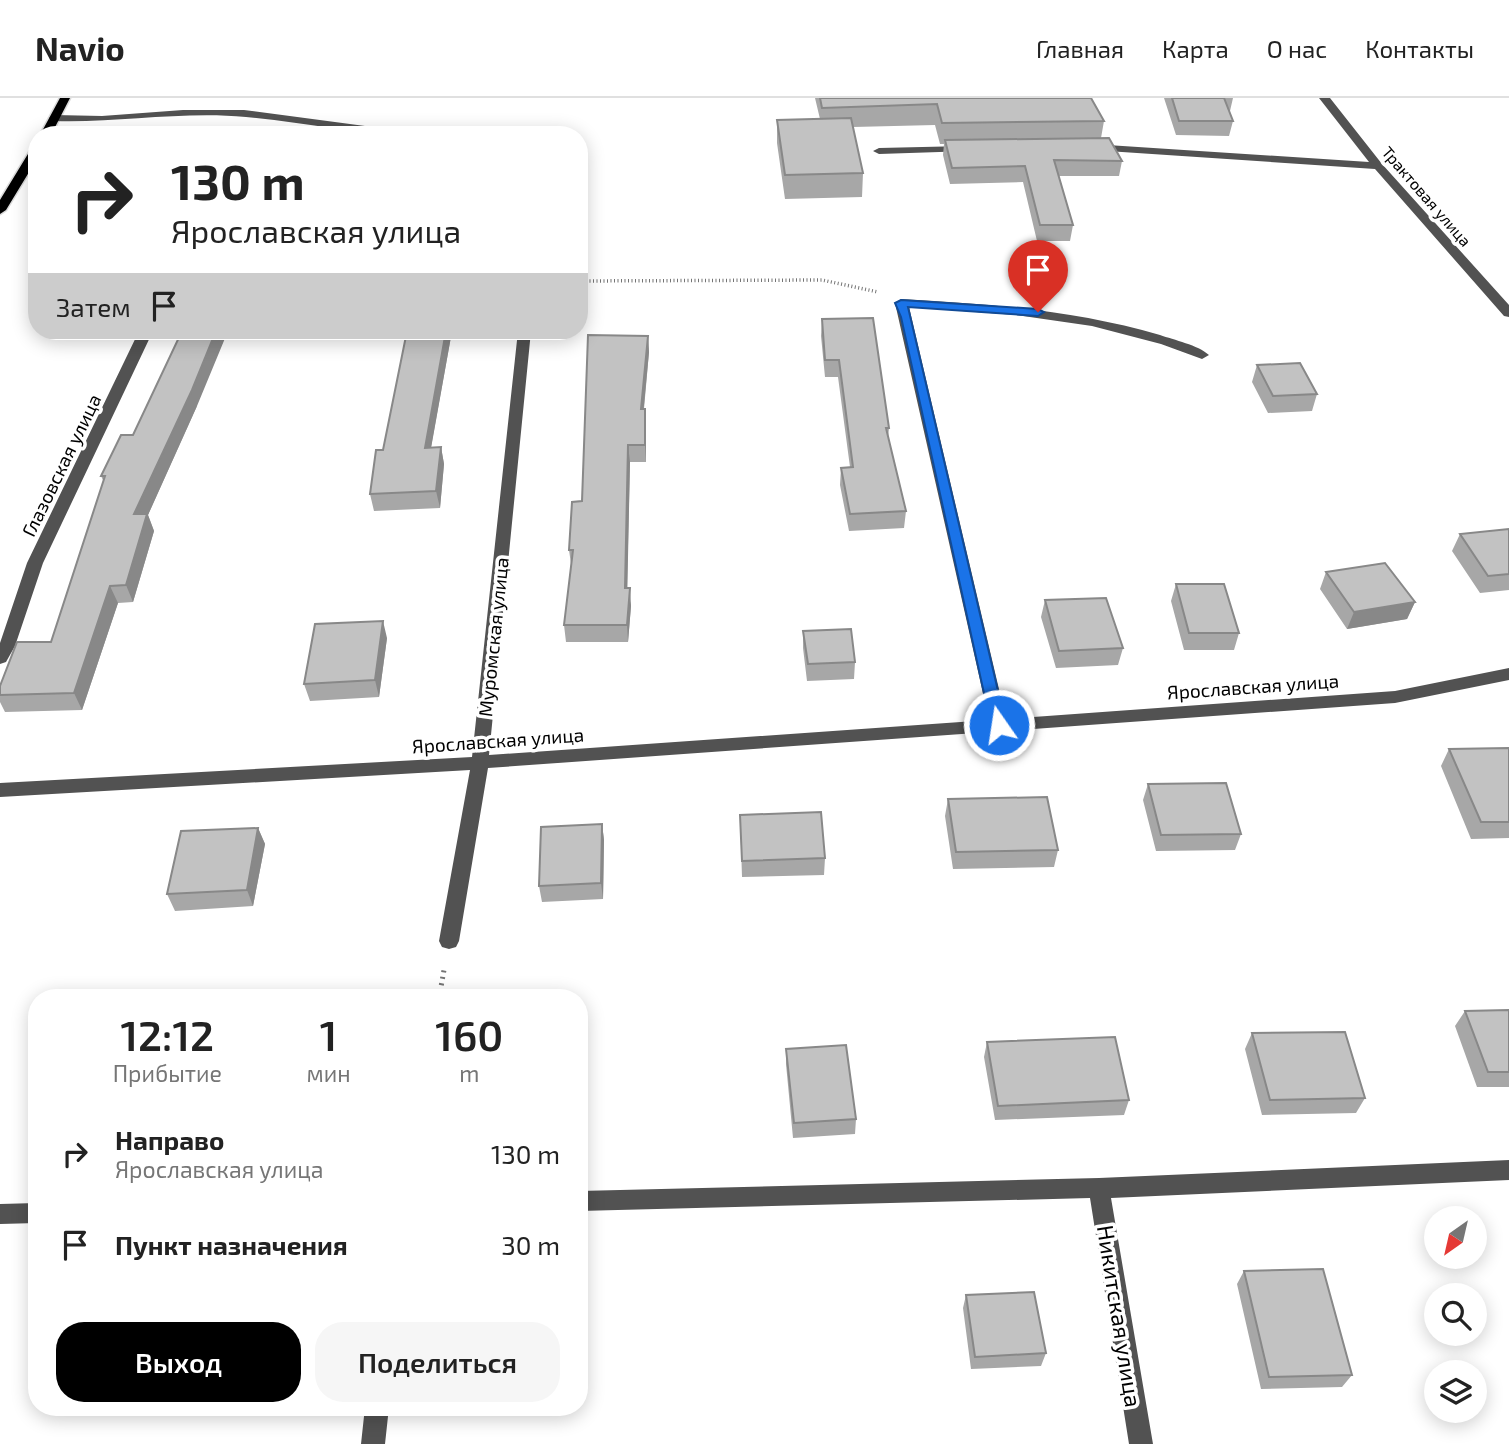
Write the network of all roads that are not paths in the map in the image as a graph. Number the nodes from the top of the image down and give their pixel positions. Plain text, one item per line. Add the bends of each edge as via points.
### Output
1 (65, 98) edge
2 (1324, 98) edge
3 (54, 118) junction
4 (327, 124) joint
5 (50, 126) edge
6 (342, 126) edge
7 (1086, 147) edge
8 (976, 149) edge
9 (879, 151) dead end
10 (28, 164) edge
11 (1378, 166) junction
12 (0, 210) edge
13 (1509, 313) edge
14 (142, 340) edge
15 (523, 340) edge
16 (1202, 355) dead end
17 (0, 658) edge
18 (1509, 674) edge
19 (999, 725) junction
20 (480, 762) junction
21 (0, 790) edge
22 (449, 941) dead end
23 (1509, 1170) edge
24 (1099, 1188) junction
25 (588, 1201) edge
26 (28, 1213) edge
27 (0, 1214) edge
28 (376, 1416) edge
29 (373, 1444) edge
30 (1142, 1444) edge

1 - 3 main road
2 - 11 street, Трактовая улица
3 - 4 street via 244,113
3 - 5 main road
4 - 6 street
7 - 11 street
8 - 9 street
10 - 12 main road
11 - 13 street, Трактовая улица
14 - 17 street, Глазовская улица via 35,563
15 - 20 street, Муромская улица
16 - 19 street via 1162,338 1062,314 901,303
18 - 19 street, Ярославская улица via 1395,697
19 - 20 street, Ярославская улица
20 - 21 street, Ярославская улица
20 - 22 street, Муромская улица
23 - 24 street
24 - 25 street
24 - 30 street, Никитская улица
26 - 27 street
28 - 29 street

